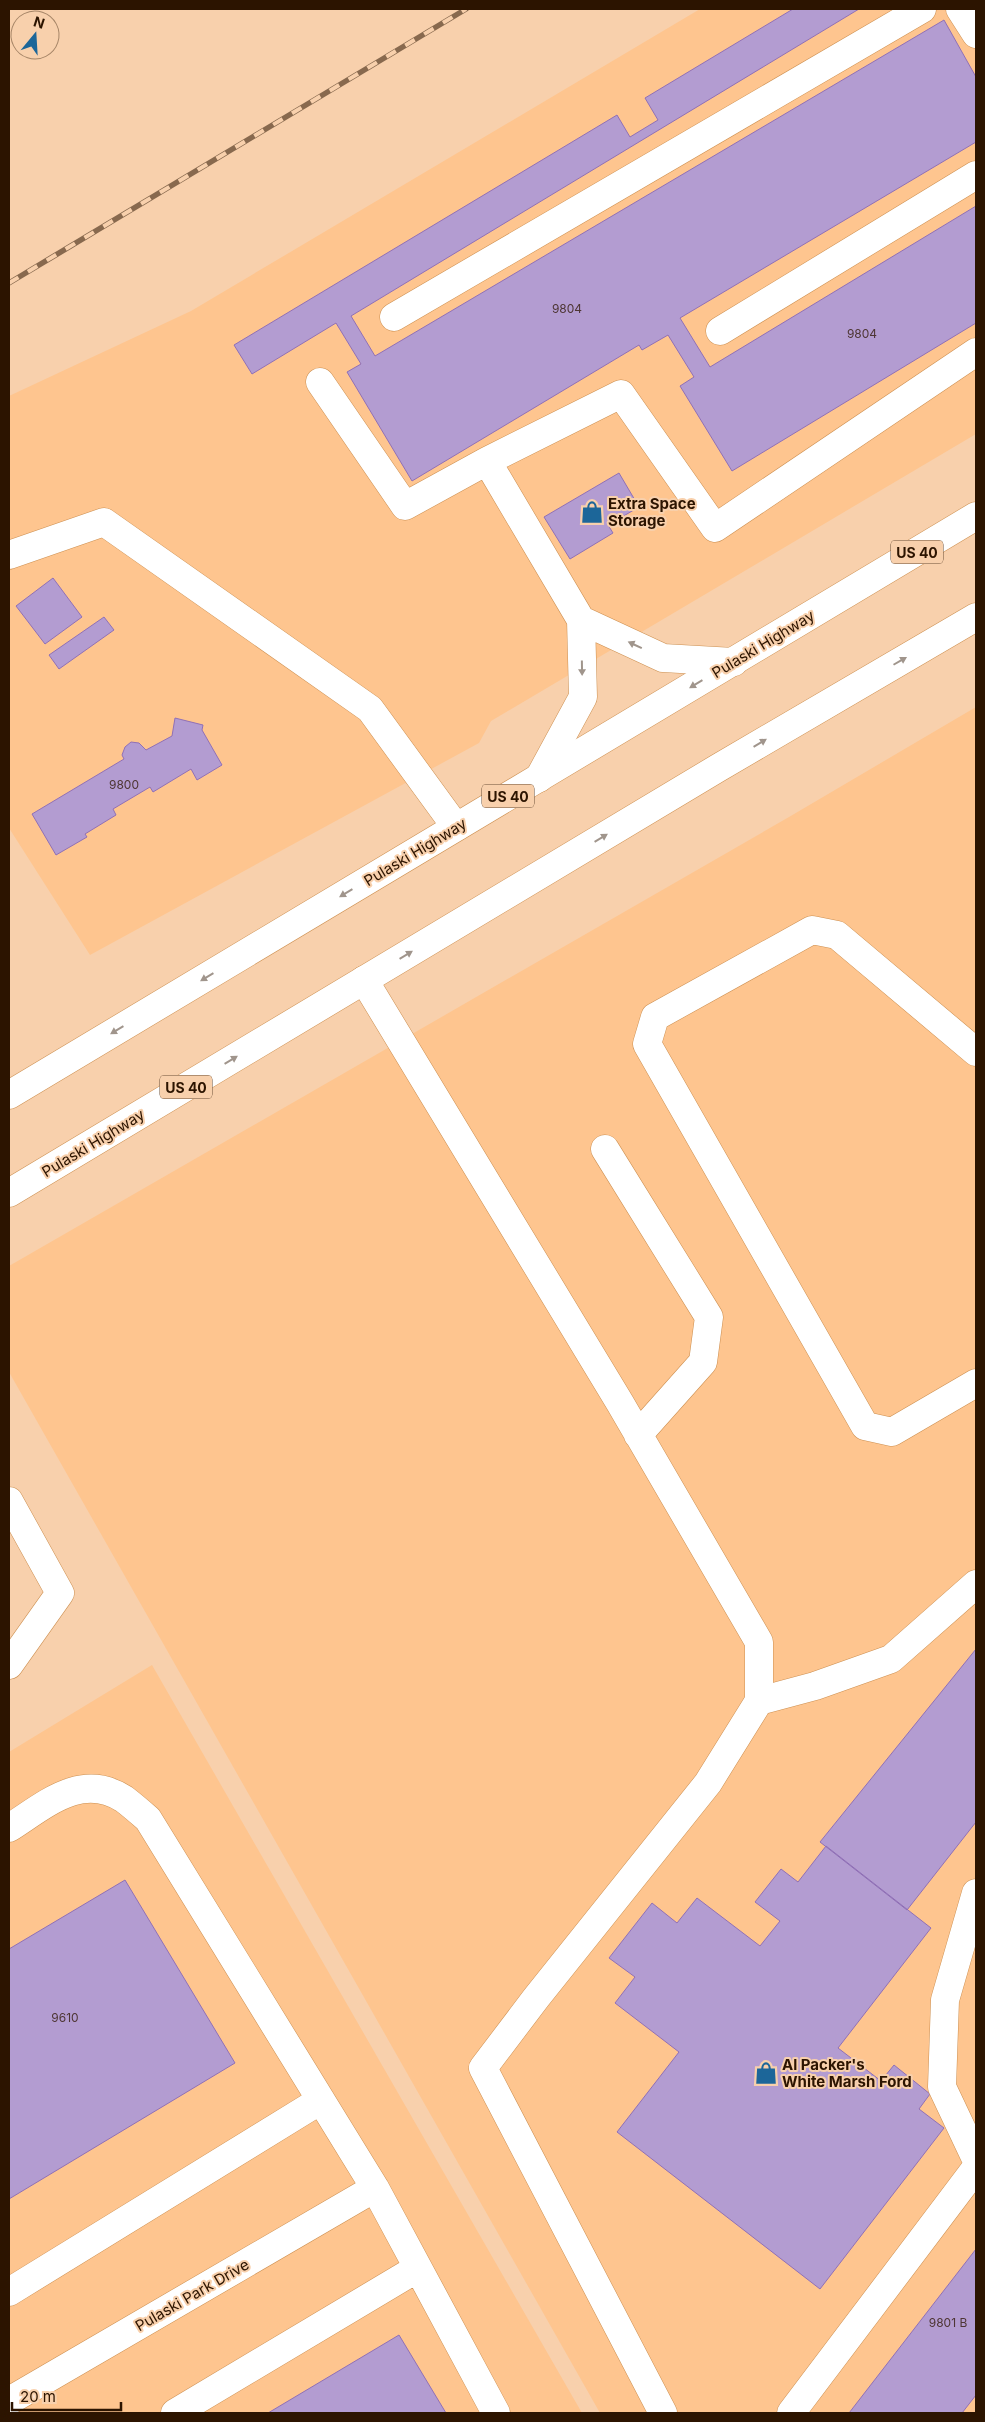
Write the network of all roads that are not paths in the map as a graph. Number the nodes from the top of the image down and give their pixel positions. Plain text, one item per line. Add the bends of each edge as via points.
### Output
1 (922, 9) edge
2 (960, 9) edge
3 (976, 34) edge
4 (976, 175) edge
5 (394, 317) dead end
6 (720, 331) dead end
7 (976, 352) edge
8 (320, 382) dead end
9 (487, 460) junction
10 (976, 516) edge
11 (9, 555) edge
12 (976, 616) edge
13 (581, 620) junction
14 (734, 662) junction
15 (539, 778) junction
16 (456, 827) junction
17 (364, 980) junction
18 (976, 1052) edge
19 (9, 1095) edge
20 (605, 1149) dead end
21 (9, 1193) edge
22 (976, 1383) edge
23 (638, 1435) junction
24 (9, 1501) edge
25 (973, 1592) edge
26 (9, 1665) edge
27 (759, 1700) junction
28 (9, 1828) edge
29 (976, 1893) edge
30 (321, 2100) junction
31 (976, 2159) edge
32 (976, 2168) edge
33 (375, 2188) junction
34 (418, 2268) junction
35 (9, 2292) edge
36 (9, 2401) edge
37 (175, 2413) edge
38 (496, 2413) edge
39 (662, 2413) edge
40 (791, 2413) edge

1 - 5 main road
2 - 3 main road
4 - 6 main road
7 - 9 main road via 715,528 620,394
8 - 9 main road via 405,506
9 - 13 main road
10 - 14 main road, Pulaski Highway / US 40
11 - 16 main road via 104,522 370,708
17 -> 12 main road, Pulaski Highway / US 40
14 -> 13 main road via 663,658
13 -> 15 main road via 582,697
14 -> 15 main road, Pulaski Highway / US 40
15 - 16 main road, Pulaski Highway / US 40
16 -> 19 main road, Pulaski Highway / US 40
21 -> 17 main road, Pulaski Highway / US 40
17 - 23 main road
18 - 22 main road via 837,935 812,930 655,1017 647,1044 866,1426 892,1432
20 - 23 main road via 709,1316 703,1362
23 - 27 main road via 759,1642
24 - 26 main road via 60,1593
25 - 27 main road via 891,1659 815,1686
27 - 39 main road via 708,1783 483,2068
28 - 30 main road via 73,1790 101,1789 123,1798 148,1819
29 - 31 main road via 945,2000 942,2087
30 - 33 main road
30 - 35 main road
32 - 40 main road
33 - 34 main road
33 - 36 main road, Pulaski Park Drive
34 - 37 main road
34 - 38 main road

